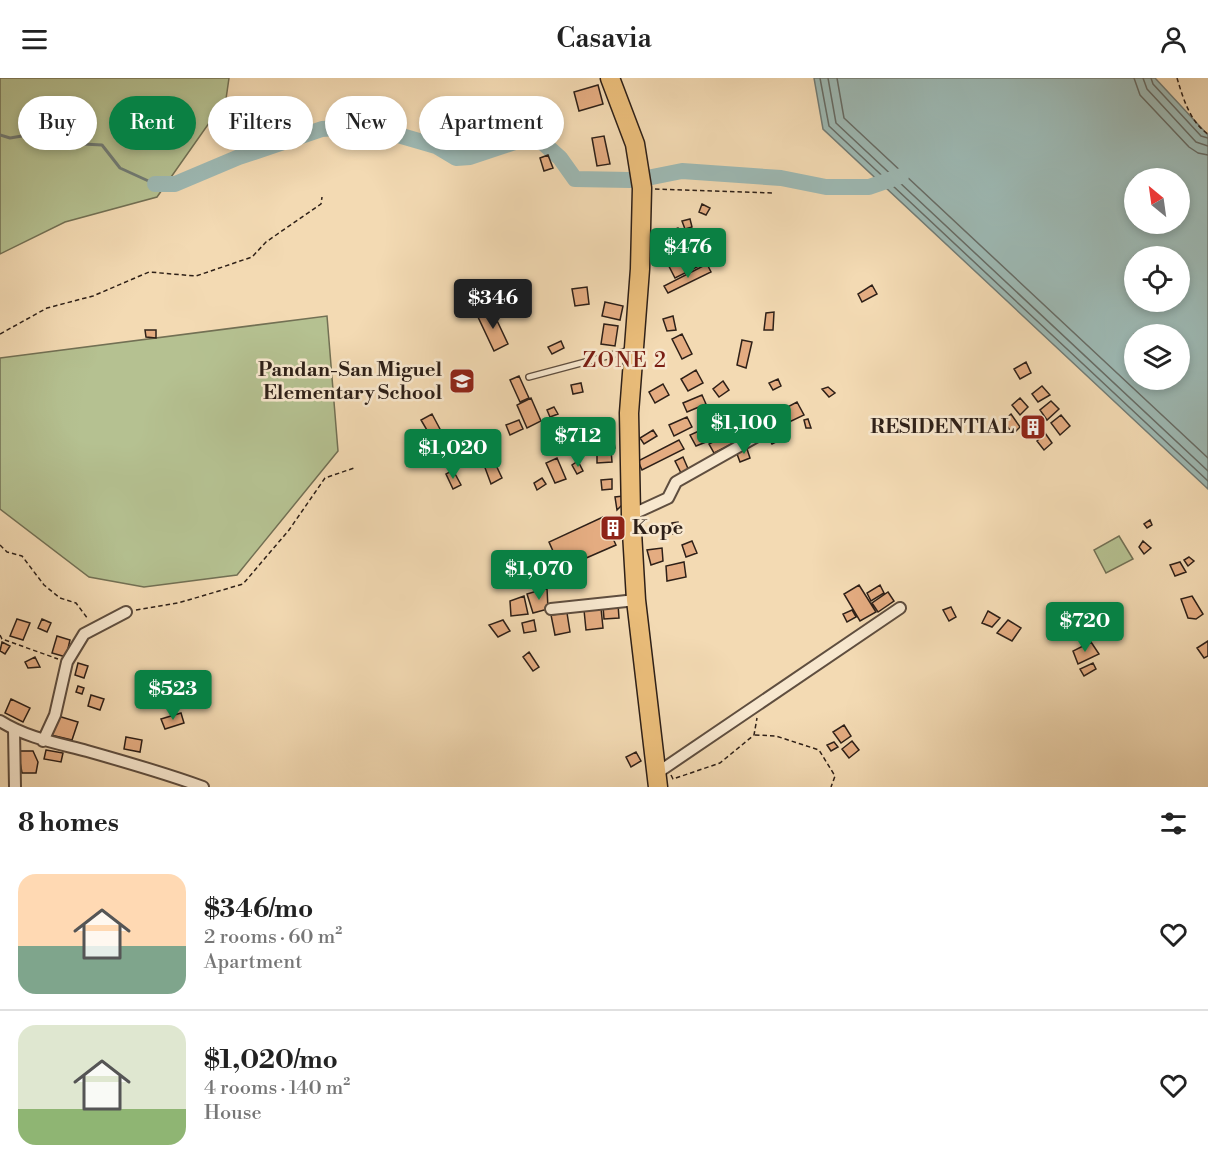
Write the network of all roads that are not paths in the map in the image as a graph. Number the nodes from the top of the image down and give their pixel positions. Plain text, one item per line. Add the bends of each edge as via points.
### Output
1 (610, 78) edge
2 (634, 349) junction
3 (529, 377) dead end
4 (777, 425) dead end
5 (631, 515) junction
6 (636, 600) junction
7 (900, 608) dead end
8 (551, 609) dead end
9 (126, 612) road end
10 (0, 721) edge
11 (14, 730) junction
12 (43, 741) junction
13 (660, 776) edge
14 (15, 787) edge
15 (203, 787) edge

1 - 2 main road via 635,144 642,188
2 - 3 lane
2 - 5 main road via 629,413
4 - 5 street via 676,482 668,498
5 - 6 main road
6 - 8 street
6 - 13 main road
7 - 13 street via 760,701
9 - 12 street via 84,634 67,662 55,715
10 - 11 street
11 - 12 street
11 - 14 street
12 - 15 street

